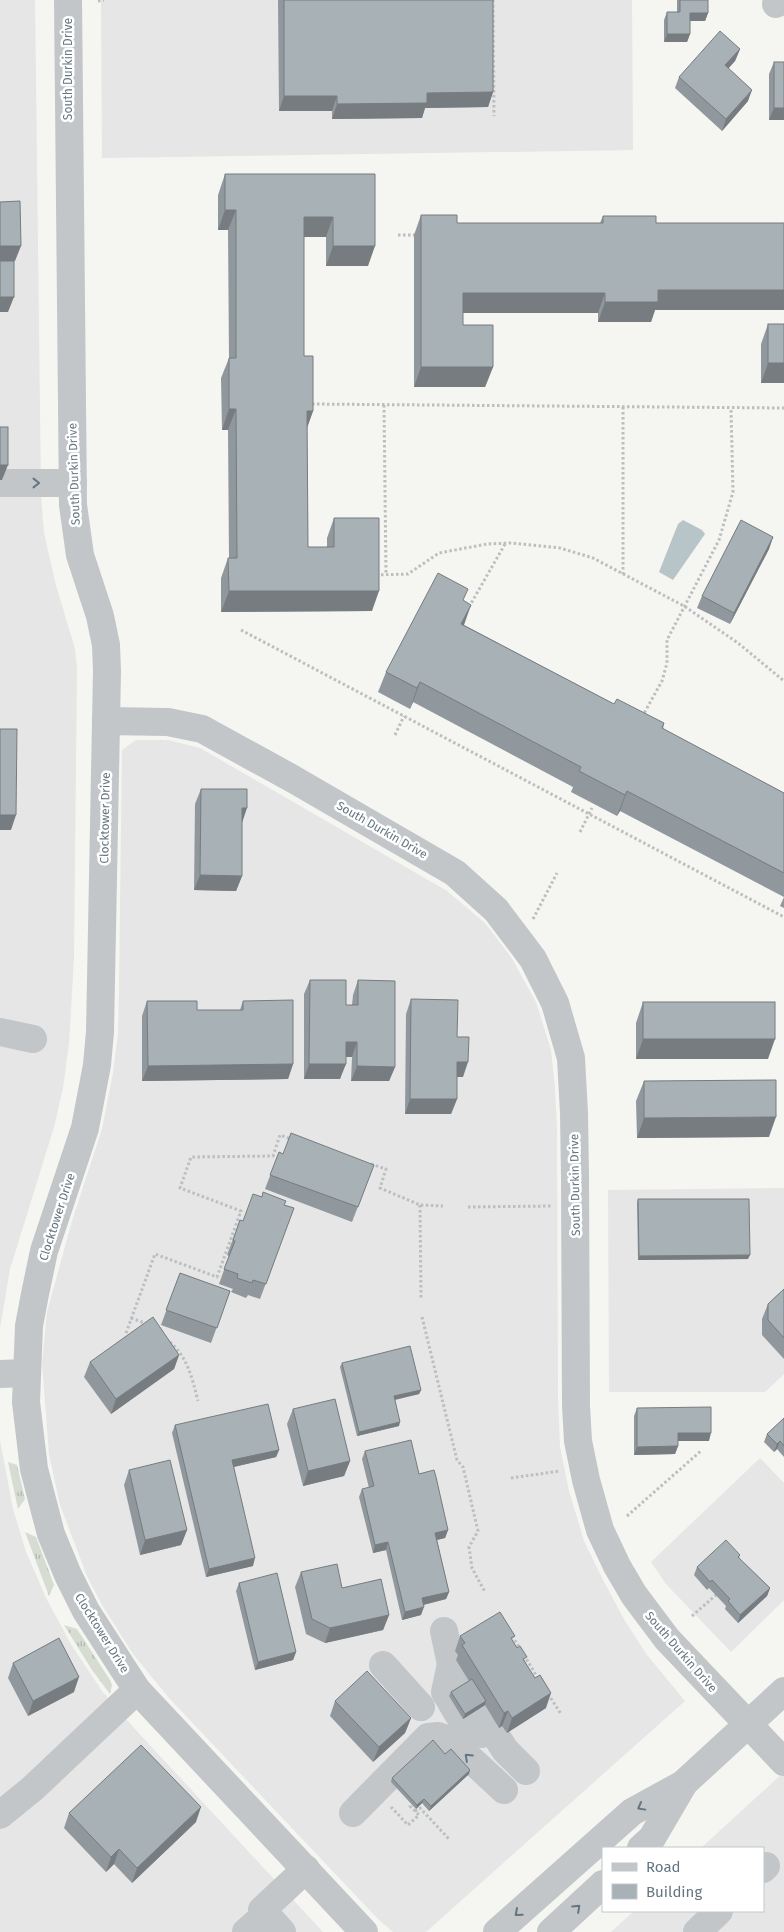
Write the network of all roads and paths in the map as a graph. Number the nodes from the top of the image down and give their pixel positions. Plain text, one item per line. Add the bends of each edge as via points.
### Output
1 (68, 0) edge
2 (104, 0) edge
3 (493, 0) edge
4 (98, 1) edge
5 (494, 116) dead end
6 (398, 235) dead end
7 (417, 235) dead end
8 (312, 404) edge
9 (384, 404) junction
10 (623, 407) junction
11 (731, 408) junction
12 (784, 408) edge
13 (73, 483) junction
14 (0, 484) edge
15 (505, 544) junction
16 (386, 574) junction
17 (624, 574) junction
18 (373, 575) edge
19 (684, 606) junction
20 (465, 615) edge
21 (241, 630) dead end
22 (784, 681) edge
23 (404, 716) junction
24 (106, 721) junction
25 (639, 723) edge
26 (394, 734) dead end
27 (592, 808) dead end
28 (589, 814) junction
29 (580, 832) dead end
30 (557, 873) dead end
31 (784, 916) edge
32 (531, 923) dead end
33 (0, 1032) edge
34 (33, 1039) dead end
35 (298, 1141) edge
36 (364, 1162) edge
37 (420, 1205) junction
38 (443, 1206) dead end
39 (556, 1206) dead end
40 (468, 1207) dead end
41 (421, 1298) dead end
42 (422, 1317) dead end
43 (132, 1318) junction
44 (150, 1325) edge
45 (126, 1333) dead end
46 (167, 1340) edge
47 (13, 1374) edge
48 (198, 1400) dead end
49 (702, 1450) dead end
50 (564, 1470) dead end
51 (511, 1478) dead end
52 (627, 1516) dead end
53 (485, 1592) dead end
54 (716, 1595) edge
55 (692, 1616) dead end
56 (444, 1631) dead end
57 (511, 1634) edge
58 (516, 1643) junction
59 (511, 1646) edge
60 (527, 1660) junction
61 (522, 1663) edge
62 (383, 1665) dead end
63 (542, 1683) edge
64 (137, 1690) junction
65 (784, 1690) edge
66 (546, 1691) edge
67 (421, 1707) dead end
68 (561, 1714) dead end
69 (748, 1726) junction
70 (784, 1762) edge
71 (526, 1772) dead end
72 (684, 1784) junction
73 (504, 1790) dead end
74 (411, 1804) edge
75 (391, 1806) dead end
76 (415, 1811) junction
77 (352, 1813) dead end
78 (0, 1815) edge
79 (449, 1839) dead end
80 (642, 1847) edge
81 (306, 1869) junction
82 (602, 1885) edge
83 (718, 1912) edge
84 (274, 1923) edge
85 (246, 1932) edge
86 (364, 1932) edge
87 (497, 1932) edge
88 (551, 1932) edge
89 (697, 1932) edge

1 - 13 street, South Durkin Drive
2 - 4 path
3 - 5 path
6 - 7 path
8 - 9 path
9 - 10 path
9 - 16 path
10 - 11 path
10 - 17 path
11 - 12 path
11 - 19 path via 733,492 719,540
14 -> 13 street
13 - 24 street, South Durkin Drive via 74,524 80,554 106,645
15 - 16 path via 452,550 439,554 408,574
15 - 17 path via 567,550
15 - 20 path
16 - 18 path
17 - 19 path
19 - 22 path via 738,643
19 - 25 path via 667,640 668,663 662,680
21 - 23 path
23 - 26 path
23 - 28 path
24 - 47 street, Clocktower Drive via 102,989 97,1065 85,1128 44,1251 30,1326
24 - 69 street, South Durkin Drive via 168,722 202,729 455,873 496,910 529,953 555,1002 570,1058 575,1168 576,1406 578,1441 589,1492 609,1550 634,1596 667,1639
27 - 28 path
28 - 29 path
28 - 31 path
30 - 32 path
33 - 34 street
35 - 43 path via 280,1135 273,1156 191,1157 180,1188 241,1211 220,1269 216,1277 155,1254
36 - 37 path via 386,1169 380,1188
37 - 38 path
37 - 41 path
39 - 40 path
42 - 53 path via 478,1531 469,1547 472,1568
43 - 44 path
43 - 45 path
46 - 48 path via 184,1358
47 - 64 street, Clocktower Drive via 28,1425 34,1469 52,1534 68,1575 86,1611
49 - 52 path
50 - 51 path
54 - 55 path
56 - 71 street via 451,1664 505,1750
57 - 58 path
58 - 59 path
58 - 60 path
60 - 61 path
60 - 63 path
62 - 67 street
64 - 78 street
64 - 81 street, Clocktower Drive
65 - 69 street
66 - 68 path
69 - 70 street, South Durkin Drive
69 - 72 street
72 - 80 street via 652,1838
72 -> 87 street via 632,1812
73 -> 77 street via 450,1740 428,1737
74 - 76 path
75 - 76 path via 408,1825 419,1815
76 - 79 path via 420,1808
81 - 84 street via 262,1910
81 - 86 street, Clocktower Drive
88 -> 82 street
83 - 89 street
84 - 85 street

